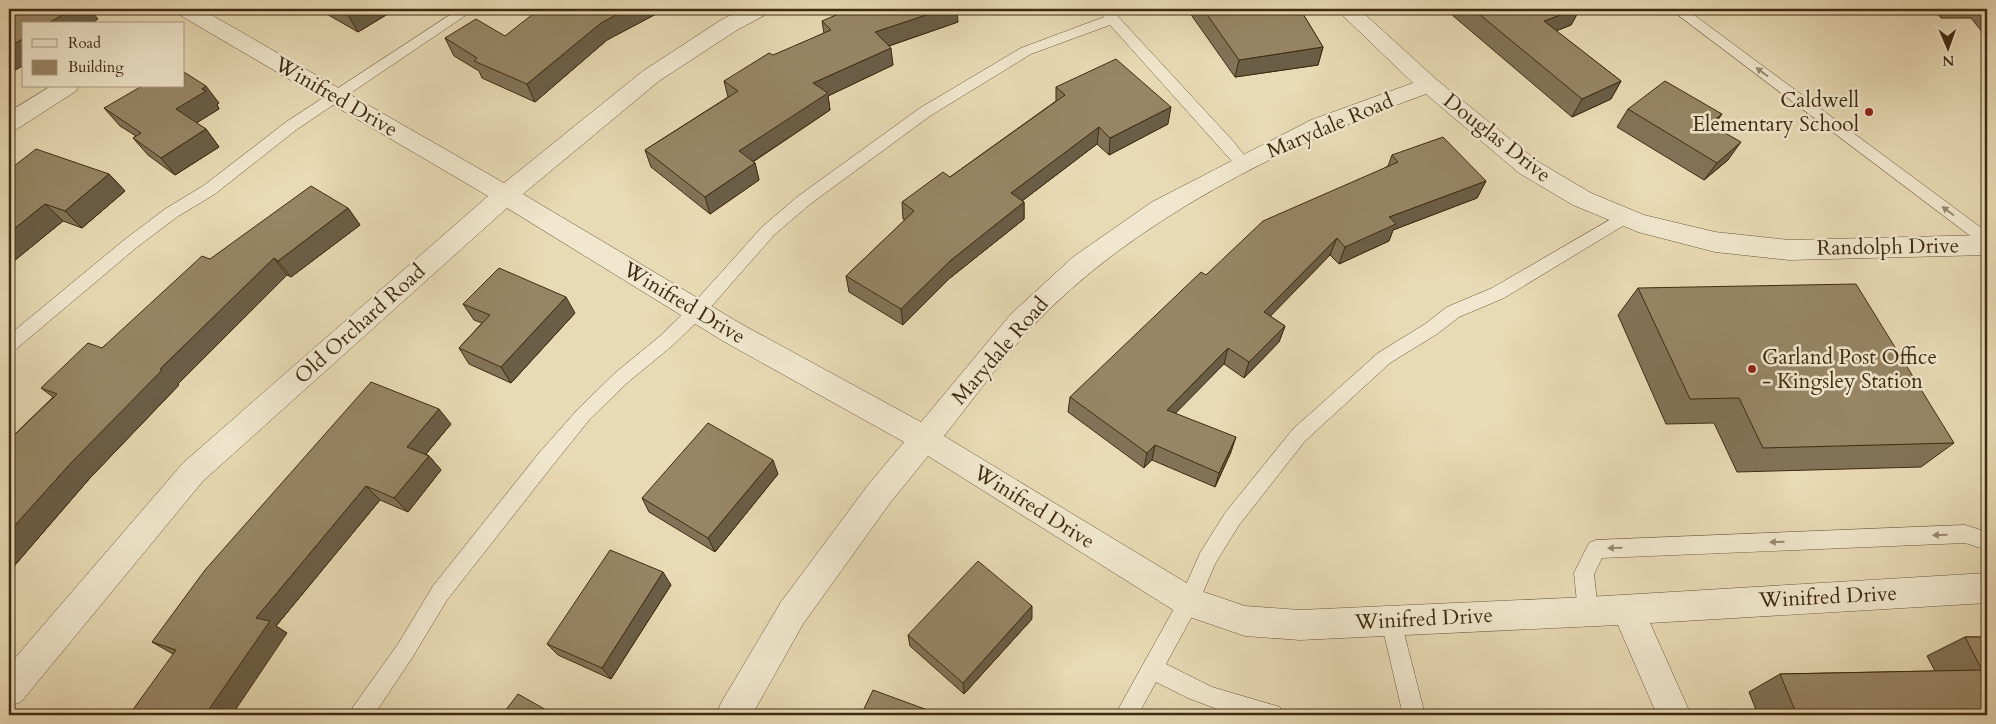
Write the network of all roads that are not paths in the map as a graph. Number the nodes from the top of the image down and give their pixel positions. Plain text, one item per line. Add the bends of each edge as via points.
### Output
1 (468, 9) edge
2 (759, 9) edge
3 (1347, 9) edge
4 (1677, 9) edge
5 (185, 13) edge
6 (1108, 14) edge
7 (1429, 86) junction
8 (65, 88) edge
9 (335, 96) junction
10 (9, 123) edge
11 (1243, 164) junction
12 (505, 195) junction
13 (1624, 217) junction
14 (1987, 240) edge
15 (1987, 245) edge
16 (1789, 250) joint
17 (697, 312) junction
18 (9, 345) edge
19 (925, 439) junction
20 (1987, 541) edge
21 (1987, 588) edge
22 (1189, 602) junction
23 (1627, 609) junction
24 (1588, 612) junction
25 (1391, 620) junction
26 (1152, 668) junction
27 (9, 690) edge
28 (361, 715) edge
29 (733, 715) edge
30 (1126, 715) edge
31 (1272, 715) edge
32 (1414, 715) edge
33 (1674, 715) edge

1 - 9 lane
2 - 12 street, Old Orchard Road via 652,76
3 - 7 street, Douglas Drive
14 -> 4 lane
5 - 9 street, Winifred Drive
6 - 11 lane via 1215,129
6 - 17 lane via 1026,51 925,112 803,201 768,231
7 - 11 street, Marydale Road via 1319,126
7 - 13 street, Douglas Drive via 1528,167 1582,199
8 - 10 street
9 - 12 street, Winifred Drive
9 - 18 lane via 130,244
11 - 19 street, Marydale Road via 1161,208 1082,264 1020,322
12 - 17 street, Winifred Drive
12 - 27 street, Old Orchard Road via 193,472
13 - 16 street, Douglas Drive via 1716,242
13 - 22 lane via 1498,293 1453,312 1384,358 1299,435 1267,474 1232,519 1207,559
15 - 16 street, Randolph Drive
17 - 19 street, Winifred Drive
17 - 28 lane via 615,384 552,452 440,593
19 - 22 street, Winifred Drive
19 - 29 street, Marydale Road via 879,494 792,613
20 -> 24 lane via 1965,534 1596,549 1584,573
21 - 23 street, Winifred Drive
22 - 25 street, Winifred Drive via 1246,621 1300,625
22 - 26 lane
23 - 24 street, Winifred Drive
23 - 33 street
24 - 25 street, Winifred Drive
25 - 32 lane
26 - 30 lane
26 - 31 lane via 1192,690 1250,711

